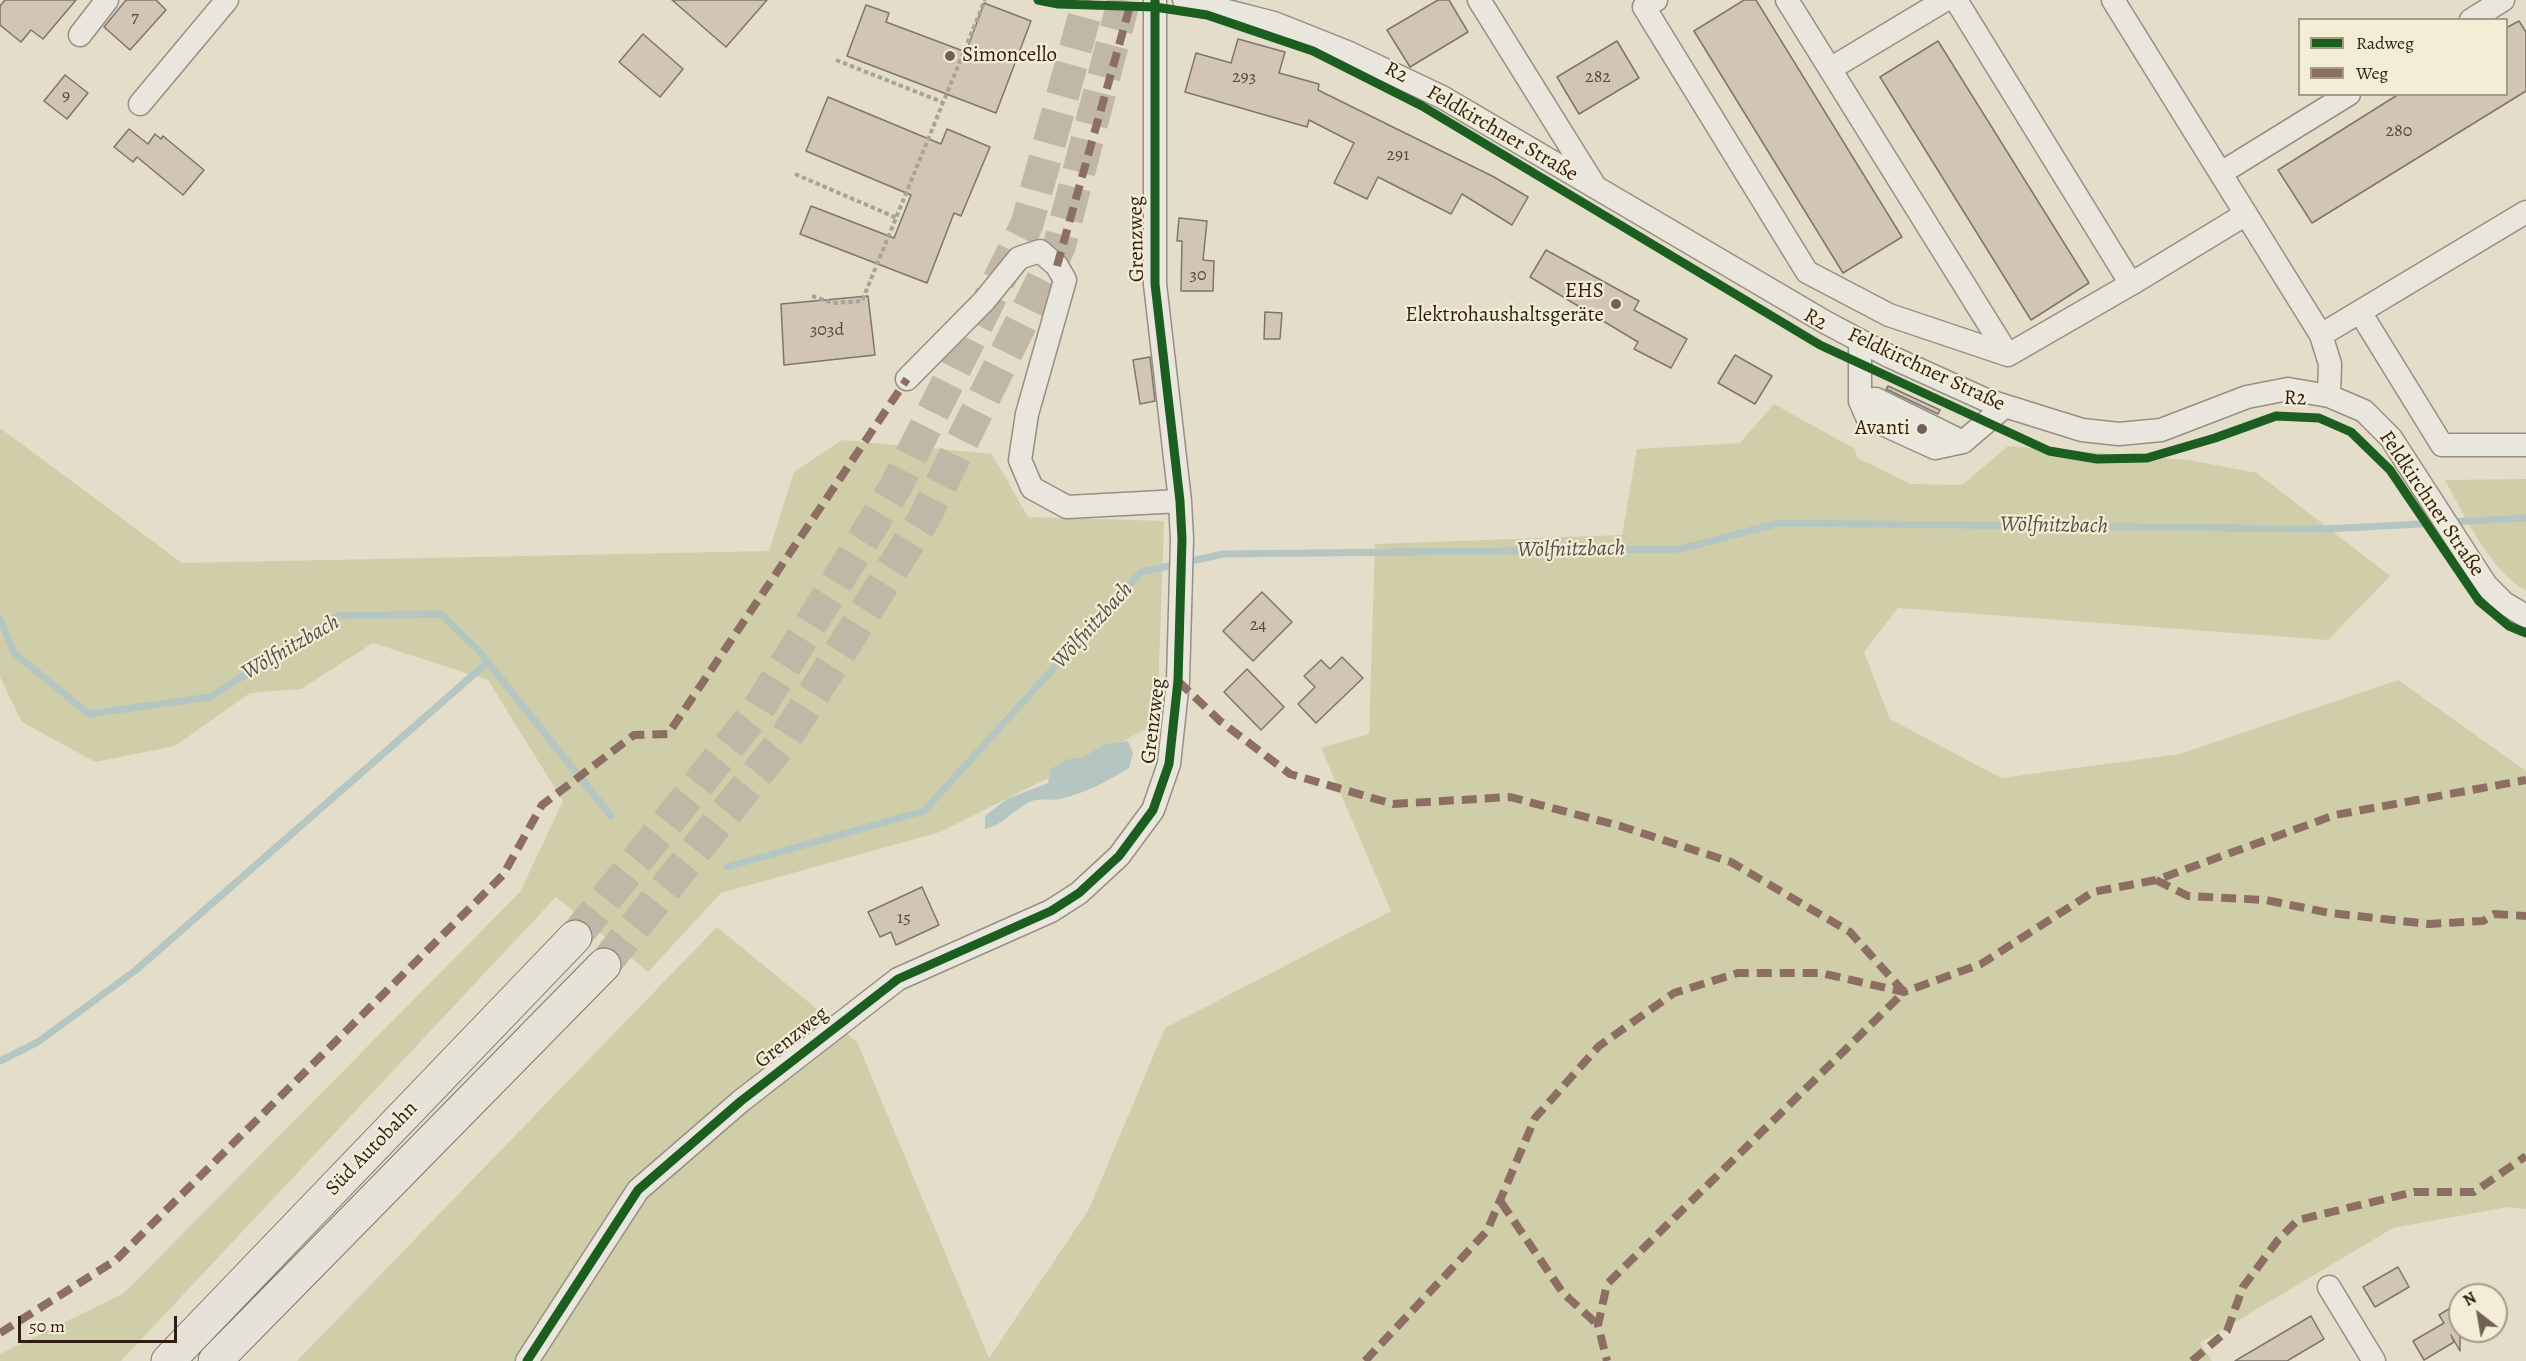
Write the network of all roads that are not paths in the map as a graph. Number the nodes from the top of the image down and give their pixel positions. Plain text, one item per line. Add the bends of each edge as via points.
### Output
1 (107, 0) edge
2 (227, 0) edge
3 (1155, 0) edge
4 (1184, 0) edge
5 (1479, 0) edge
6 (1787, 0) edge
7 (1945, 0) edge
8 (1956, 0) edge
9 (2113, 0) edge
10 (2503, 0) edge
11 (1647, 2) edge
12 (2474, 18) edge
13 (80, 35) dead end
14 (1830, 69) junction
15 (2346, 96) edge
16 (140, 104) dead end
17 (2222, 173) junction
18 (1595, 187) junction
19 (2526, 212) edge
20 (2246, 214) junction
21 (2131, 284) junction
22 (2360, 312) junction
23 (2321, 335) junction
24 (1860, 341) junction
25 (2008, 355) junction
26 (907, 379) dead end
27 (2329, 396) junction
28 (2004, 407) junction
29 (2526, 445) edge
30 (1180, 501) junction
31 (2526, 616) edge
32 (575, 937) tunnel mouth
33 (603, 965) tunnel mouth
34 (2329, 1287) dead end
35 (168, 1361) edge
36 (215, 1361) edge
37 (527, 1361) edge
38 (2374, 1361) edge

1 - 13 street
2 - 16 street
3 - 30 street, Grenzweg via 1155,285
4 - 18 street, Feldkirchner Straße via 1274,23 1347,52 1442,97
5 - 18 street
6 - 14 street
7 - 14 street
8 - 21 street
9 - 17 street
10 - 12 street
11 - 25 street via 1807,272 1890,315
14 - 25 street
15 - 17 street
17 - 20 street
18 - 24 street, Feldkirchner Straße
19 - 22 street
20 - 21 street
20 - 23 street
21 - 25 street
22 - 23 street
22 - 29 street via 2442,445
23 - 27 street via 2330,364
24 - 28 street, Feldkirchner Straße
24 - 28 street via 1860,401 1876,399 1963,442
26 - 30 street via 984,301 1019,258 1040,251 1058,266 1065,280 1028,414 1020,460 1032,488 1068,507
27 - 28 street, Feldkirchner Straße via 2288,389 2247,397 2161,430 2118,434 2082,430
27 - 31 street, Feldkirchner Straße via 2364,411 2391,438 2459,548 2492,591
30 - 37 street, Grenzweg via 1178,681 1168,764 1153,810 1119,856 1079,893 1051,911 898,979 741,1101 638,1190
32 - 35 highway, Süd Autobahn
33 - 36 highway, Süd Autobahn
34 - 38 street

